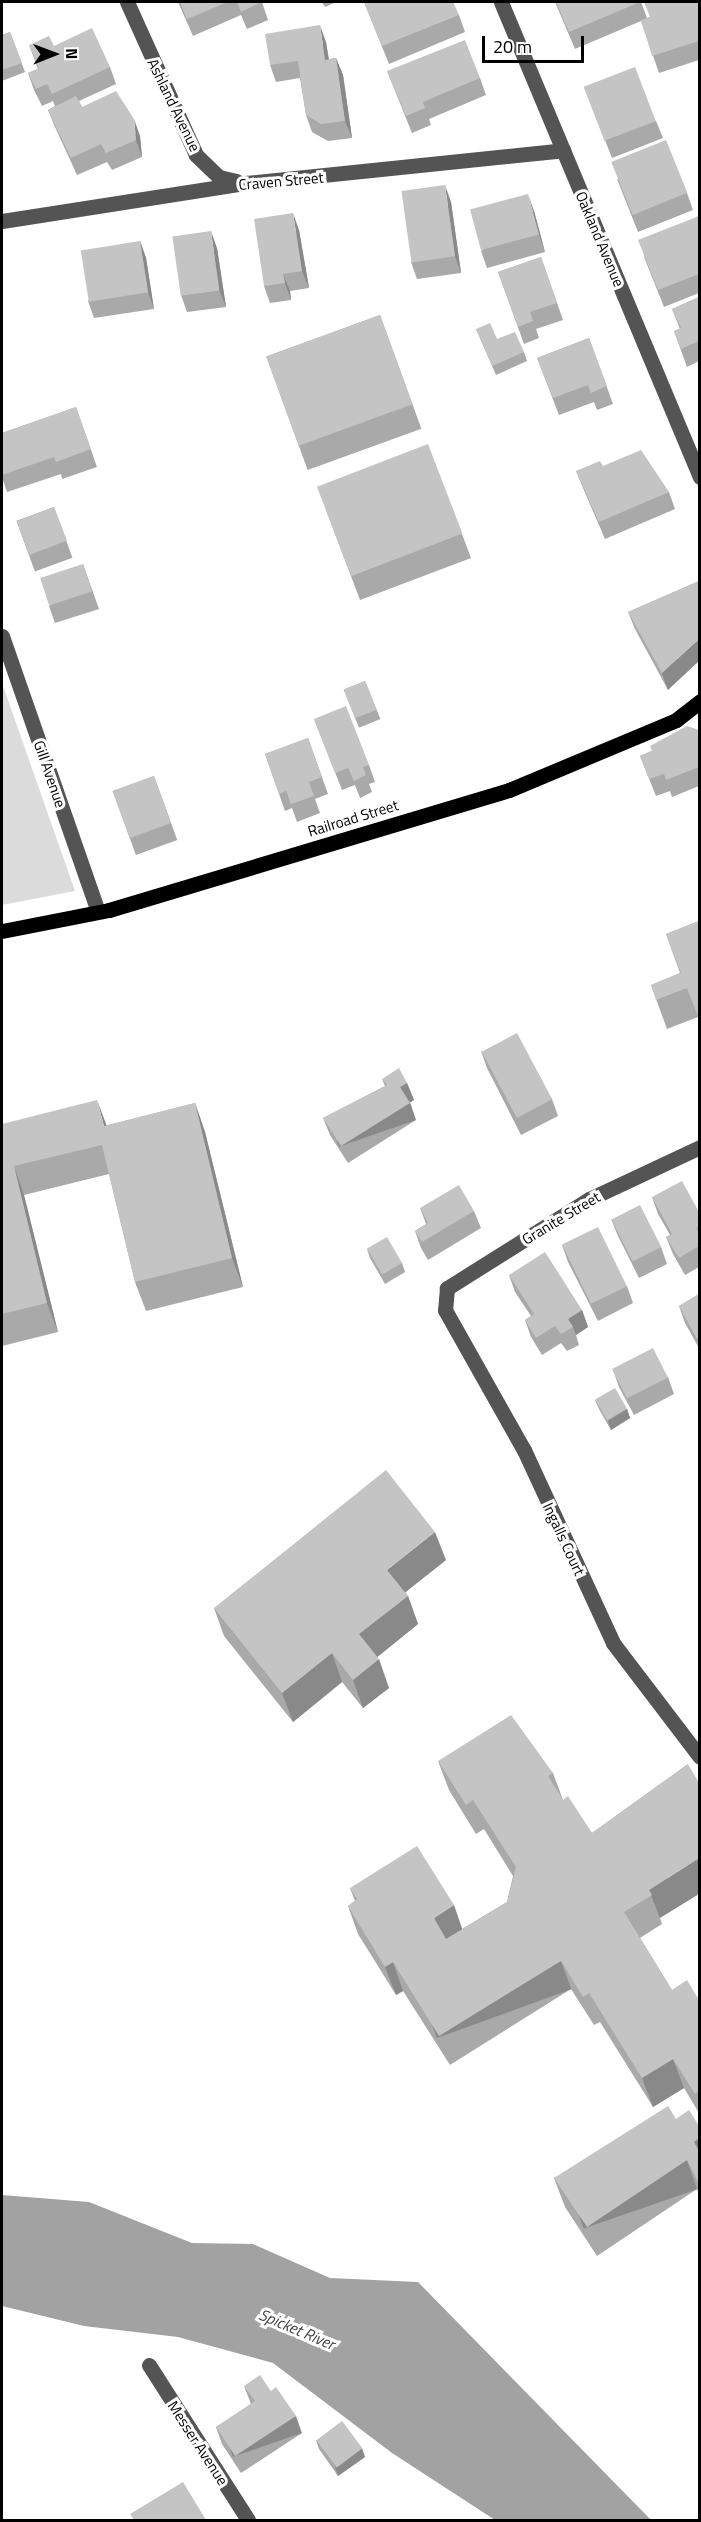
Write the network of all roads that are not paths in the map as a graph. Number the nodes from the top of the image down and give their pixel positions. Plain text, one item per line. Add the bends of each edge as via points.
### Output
1 (127, 2) edge
2 (501, 2) edge
3 (563, 150) junction
4 (246, 183) junction
5 (2, 221) edge
6 (699, 477) edge
7 (2, 636) edge
8 (699, 701) edge
9 (98, 911) junction
10 (2, 931) edge
11 (699, 1147) edge
12 (445, 1310) joint
13 (699, 1757) edge
14 (149, 2365) dead end
15 (248, 2520) edge

1 - 4 street, Ashland Avenue via 196,154 219,177
2 - 3 street, Oakland Avenue
3 - 4 street, Craven Street
3 - 6 street, Oakland Avenue
4 - 5 street, Craven Street
7 - 9 street, Gill Avenue
8 - 9 main road, Railroad Street via 676,720 509,790
9 - 10 main road, Railroad Street
11 - 12 street, Granite Street via 589,1199 447,1288
12 - 13 street, Ingalls Court via 524,1450 613,1642
14 - 15 street, Messer Avenue

